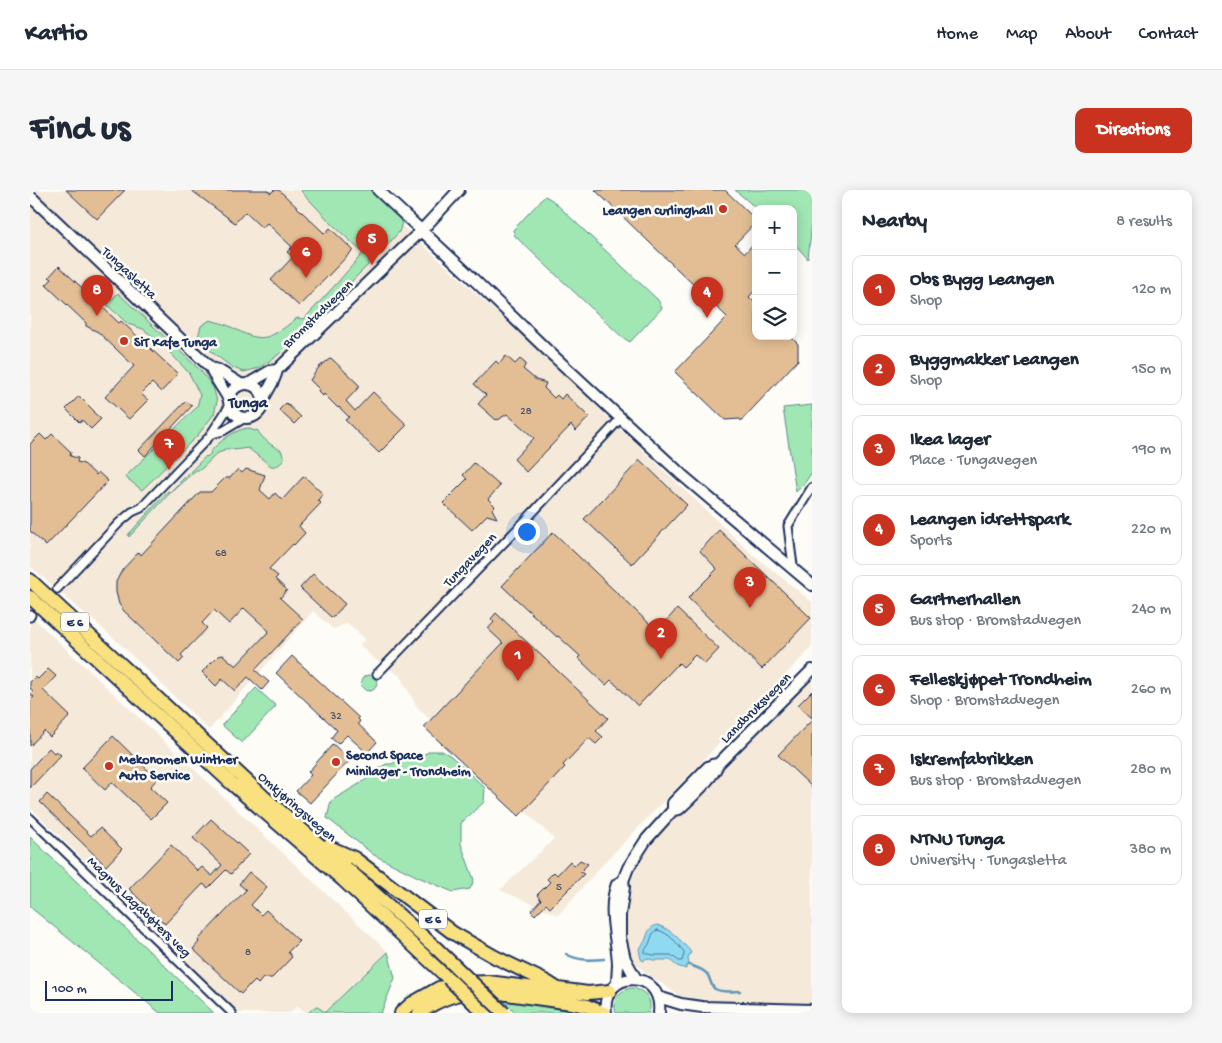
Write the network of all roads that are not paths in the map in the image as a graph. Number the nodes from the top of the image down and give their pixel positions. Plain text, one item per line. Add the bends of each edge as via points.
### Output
1 (378, 190) edge
2 (459, 190) edge
3 (30, 196) edge
4 (422, 231) junction
5 (211, 368) junction
6 (277, 370) junction
7 (245, 385) junction
8 (263, 400) junction
9 (230, 403) junction
10 (245, 418) junction
11 (621, 418) junction
12 (212, 434) junction
13 (812, 487) edge
14 (794, 570) junction
15 (30, 580) edge
16 (812, 585) edge
17 (57, 589) dead end
18 (30, 597) edge
19 (812, 670) edge
20 (377, 674) dead end
21 (30, 818) edge
22 (314, 841) junction
23 (623, 881) junction
24 (636, 979) junction
25 (613, 988) junction
26 (558, 989) junction
27 (658, 997) junction
28 (812, 1010) edge
29 (232, 1013) edge
30 (401, 1013) edge
31 (419, 1013) edge
32 (484, 1013) edge
33 (504, 1013) edge
34 (605, 1013) edge
35 (659, 1013) edge

1 - 4 street
2 - 4 street, Bromstadvegen
3 - 5 street, Tungasletta
4 - 6 street, Bromstadvegen
4 - 11 street
5 - 7 street, Tungasletta
5 - 9 street, Tungasletta
6 - 7 street, Bromstadvegen
6 - 8 street, Bromstadvegen
7 - 8 street via 257,388
7 - 9 street via 233,390
8 - 10 street via 260,412
9 - 10 street via 235,414
9 - 12 street
10 - 12 street
11 - 14 street via 682,475
11 - 20 street, Tungavegen
12 - 17 street via 141,508 119,523
13 - 14 street via 788,526
14 - 16 street
15 - 22 highway, Omkjøringsvegen / E 6
18 - 32 highway, Omkjøringsvegen / E 6, bridge via 343,880
19 - 23 street, Landbruksvegen via 646,840
21 - 29 street, Magnus Lagabøters veg
22 - 26 highway, E 6 via 354,858 453,933
22 - 33 highway, Omkjøringsvegen / E 6, bridge
23 - 24 street, Landbruksvegen via 620,937 625,959
23 - 25 street, Landbruksvegen via 617,884 613,906 618,964
24 - 25 street via 629,979
24 - 27 street via 652,987
25 - 26 highway, E 6 via 588,993
25 - 34 street via 606,998
26 - 30 highway, E 6 via 488,982 464,983 439,988 410,1004
27 - 28 street via 702,1007
27 - 35 street
31 - 34 highway via 452,996 485,991 572,1003

